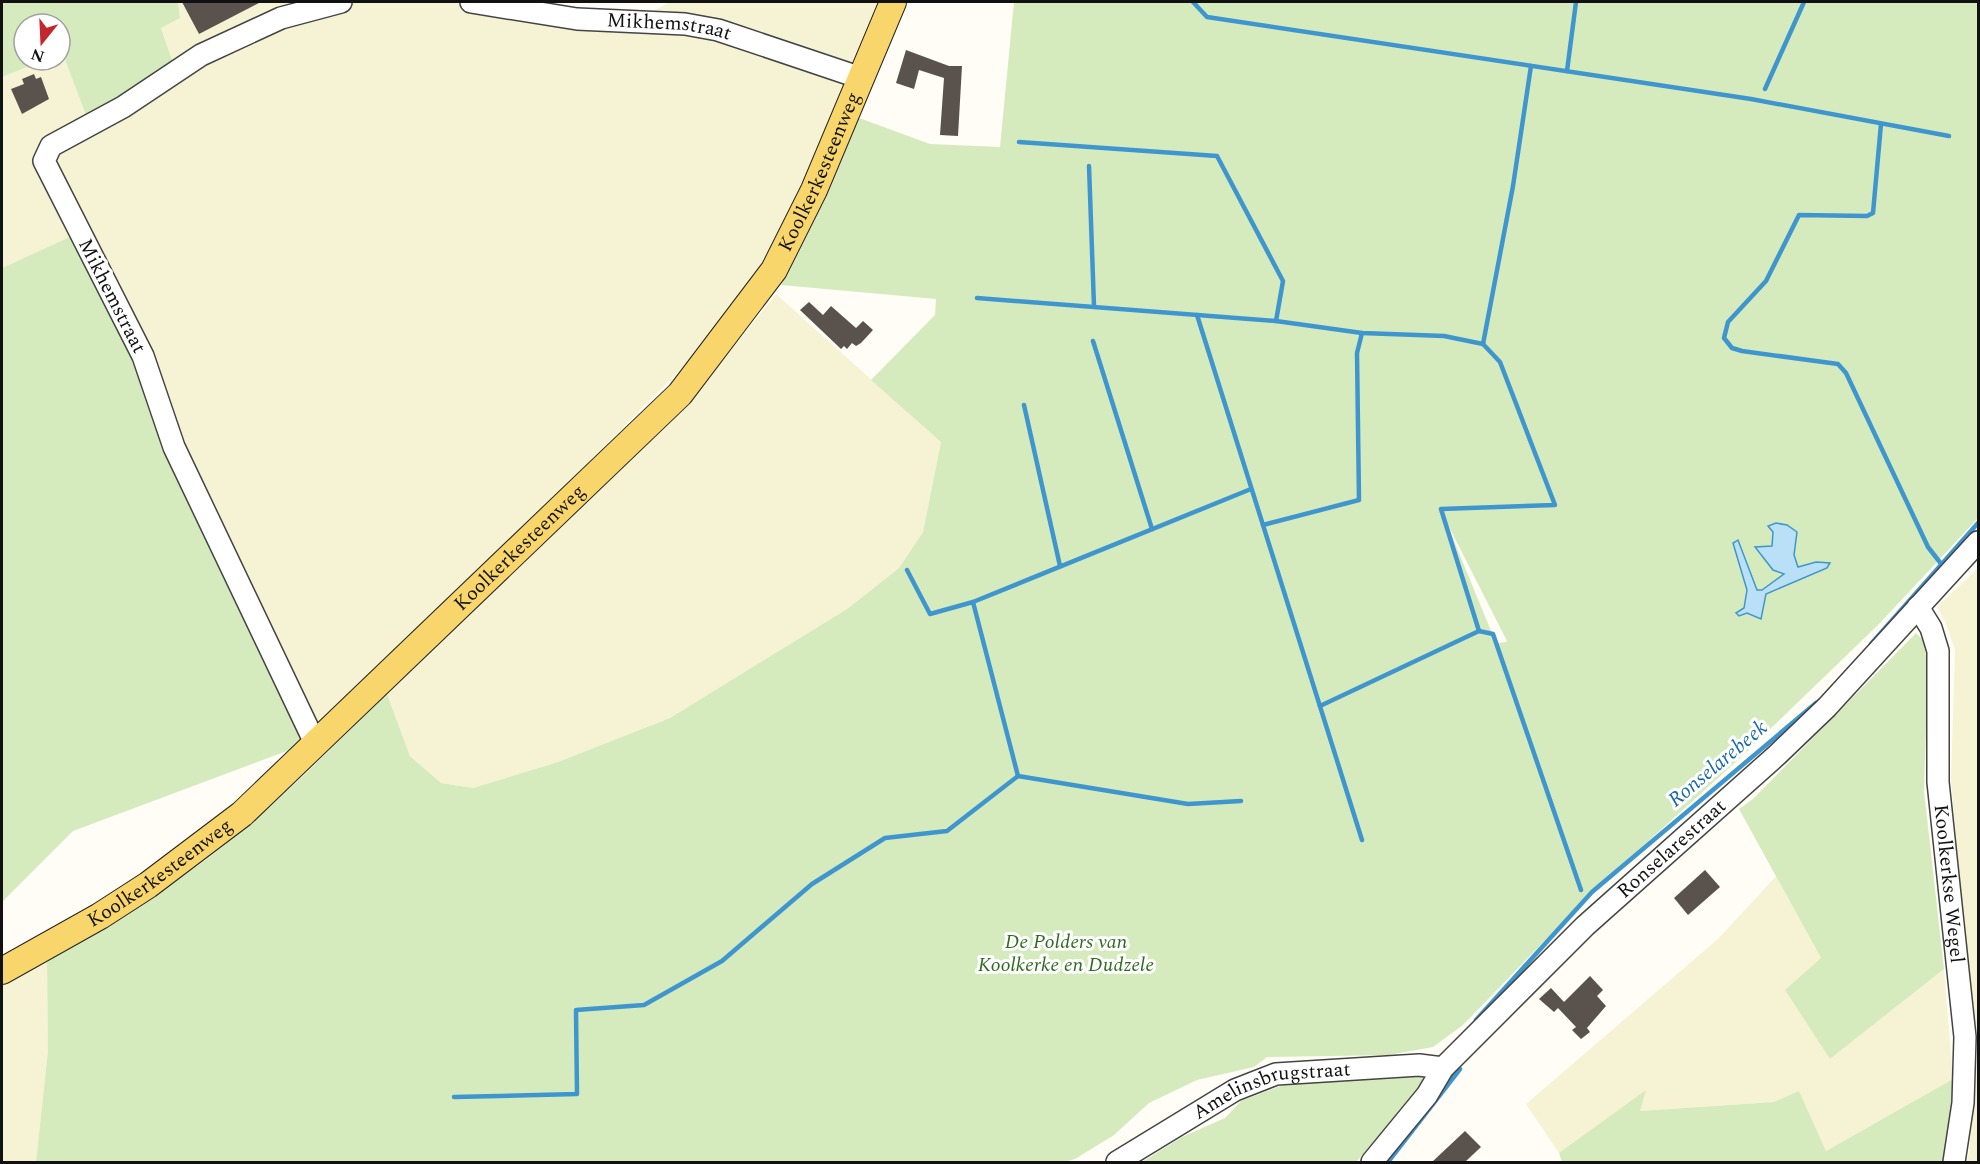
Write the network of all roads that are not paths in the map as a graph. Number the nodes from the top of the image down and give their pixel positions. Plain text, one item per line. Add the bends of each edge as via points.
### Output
1 (341, 2) edge
2 (471, 2) edge
3 (893, 2) edge
4 (861, 78) junction
5 (1978, 542) edge
6 (1918, 607) junction
7 (316, 746) junction
8 (2, 971) edge
9 (1443, 1068) junction
10 (1117, 1162) edge
11 (1372, 1162) edge
12 (1954, 1162) edge

1 - 7 street, Mikhemstraat via 281,18 201,55 123,107 51,146 44,161 143,356 174,447
2 - 4 street, Mikhemstraat via 577,19 685,24 718,30
3 - 4 main road, Koolkerkesteenweg
4 - 7 main road, Koolkerkesteenweg via 814,190 774,270 680,394
5 - 6 street, Ronselarestraat
6 - 9 street, Ronselarestraat via 1827,707 1585,926
6 - 12 street, Koolkerkse Wegel via 1931,628 1939,660 1938,782 1965,1037 1963,1103
7 - 8 main road, Koolkerkesteenweg via 187,858 100,916
9 - 10 street, Amelinsbrugstraat via 1419,1065 1276,1074 1235,1090
9 - 11 street, Ronselarestraat via 1427,1095

